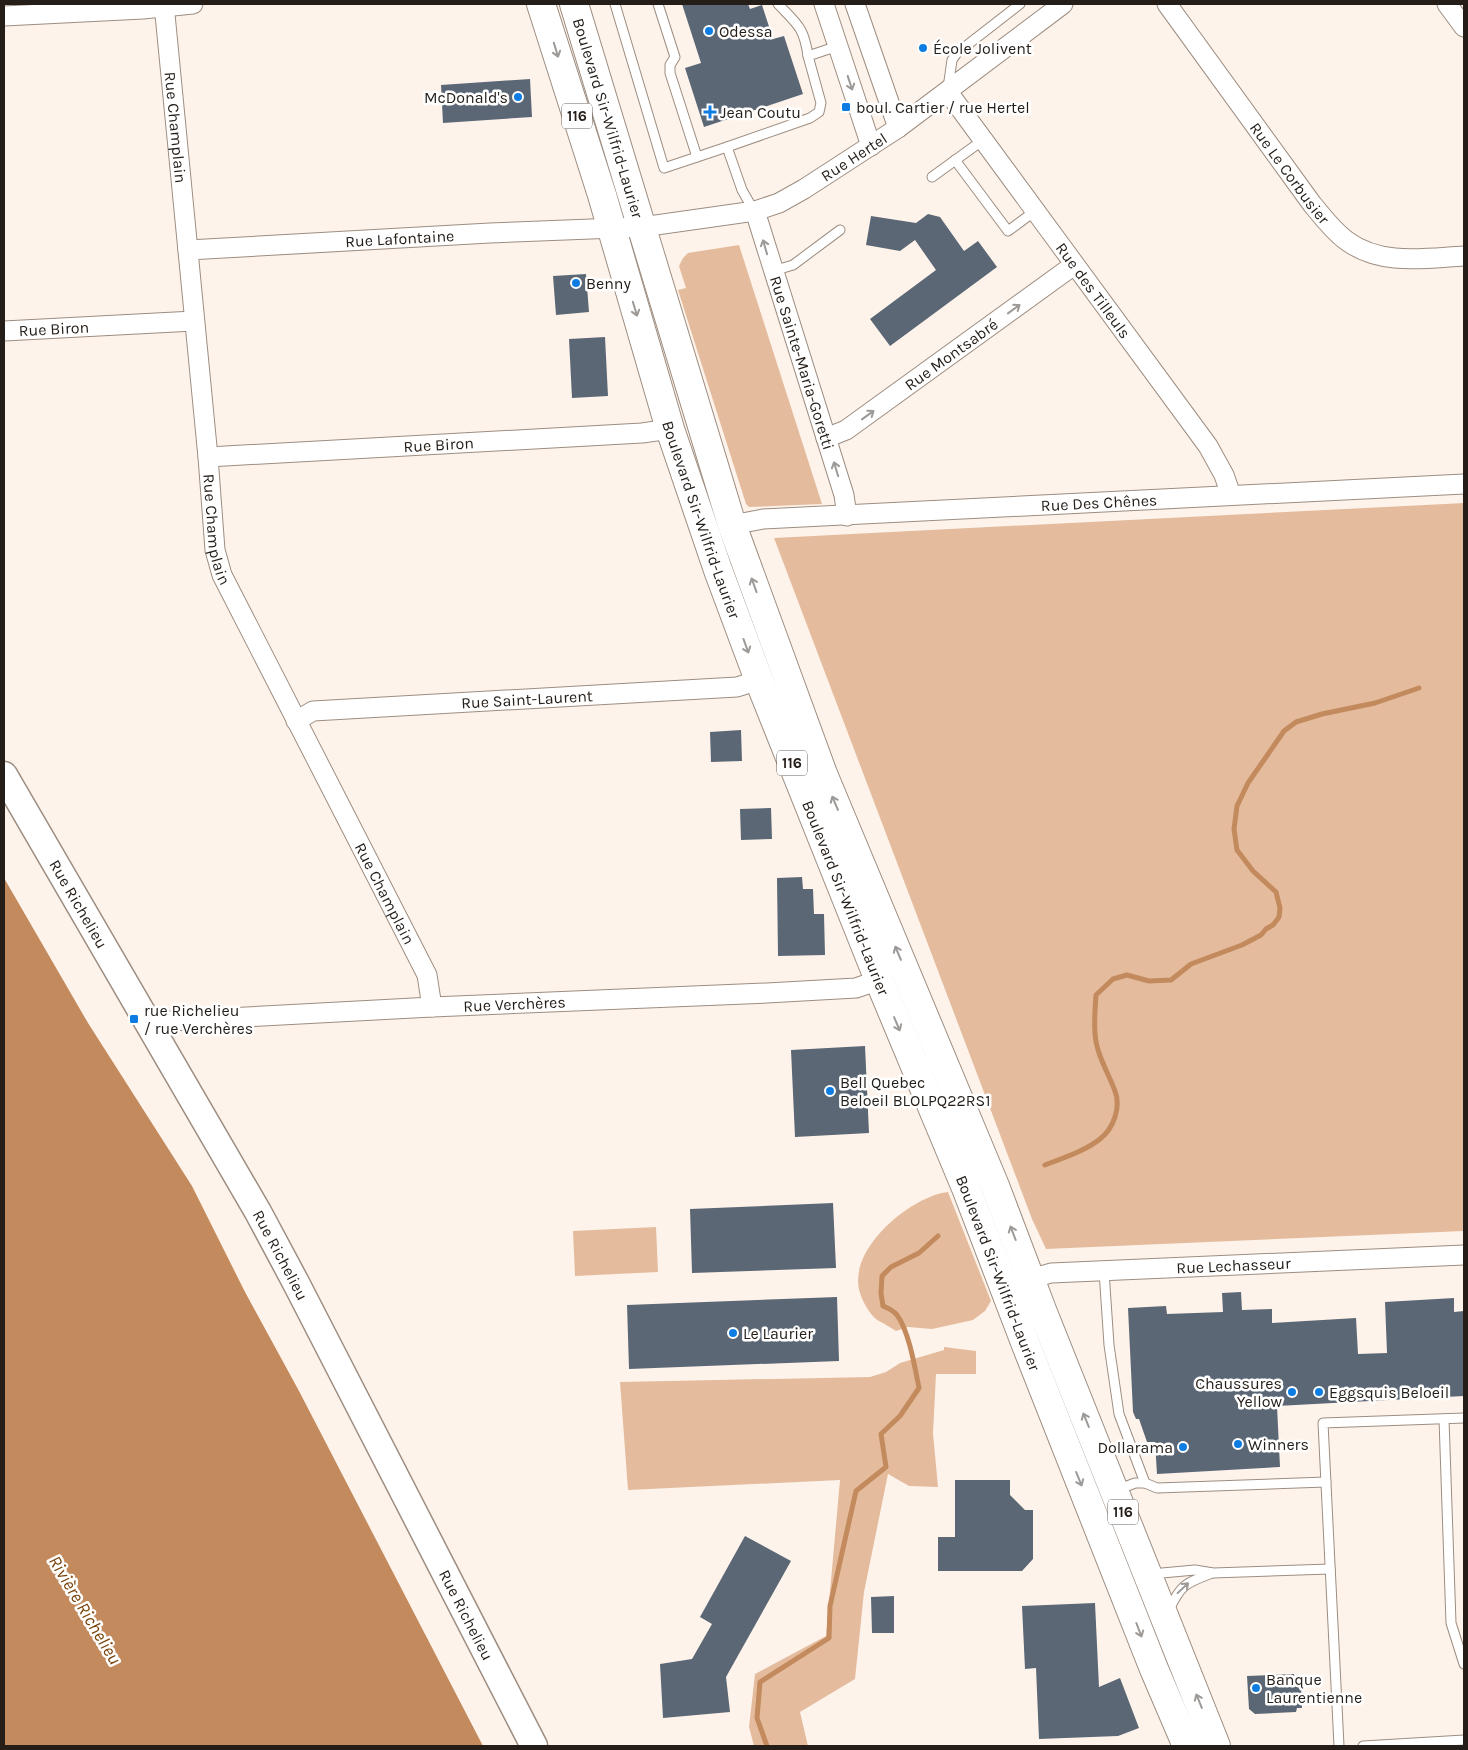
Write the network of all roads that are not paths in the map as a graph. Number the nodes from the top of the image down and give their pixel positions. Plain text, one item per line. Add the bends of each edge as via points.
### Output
1 (193, 4) edge
2 (541, 4) edge
3 (574, 4) edge
4 (615, 4) edge
5 (658, 4) edge
6 (778, 4) edge
7 (824, 4) edge
8 (855, 4) edge
9 (1020, 4) edge
10 (1063, 4) edge
11 (1167, 4) edge
12 (1447, 4) edge
13 (164, 5) edge
14 (4, 16) edge
15 (1464, 27) edge
16 (838, 46) junction
17 (808, 56) junction
18 (948, 92) junction
19 (898, 128) junction
20 (983, 140) junction
21 (871, 146) junction
22 (727, 147) junction
23 (697, 157) junction
24 (955, 160) junction
25 (932, 177) dead end
26 (755, 211) junction
27 (1035, 211) junction
28 (642, 227) junction
29 (611, 229) junction
30 (840, 230) dead end
31 (188, 250) junction
32 (1464, 256) edge
33 (1074, 265) junction
34 (772, 271) junction
35 (194, 321) junction
36 (4, 331) edge
37 (670, 429) junction
38 (826, 438) junction
39 (208, 458) junction
40 (1464, 484) edge
41 (1231, 495) junction
42 (847, 516) junction
43 (732, 525) junction
44 (758, 680) junction
45 (296, 721) junction
46 (4, 775) edge
47 (878, 980) junction
48 (432, 1007) junction
49 (152, 1030) junction
50 (1464, 1255) edge
51 (1104, 1271) junction
52 (1017, 1282) junction
53 (1464, 1418) edge
54 (1444, 1419) junction
55 (1326, 1482) junction
56 (1145, 1483) junction
57 (1115, 1491) junction
58 (1330, 1568) junction
59 (1213, 1573) junction
60 (1148, 1574) junction
61 (1165, 1617) junction
62 (1464, 1664) edge
63 (1464, 1740) edge
64 (1411, 1745) edge
65 (534, 1746) edge
66 (1187, 1746) edge
67 (1216, 1746) edge
68 (1340, 1746) edge
69 (1363, 1746) edge

1 - 13 street
2 -> 29 main road, Boulevard Sir-Wilfrid-Laurier / 116
3 - 28 main road, Boulevard Sir-Wilfrid-Laurier / 116
4 - 23 lane via 664,168
5 - 23 lane via 675,57 670,73
6 - 17 lane via 801,28
7 - 16 street
8 - 19 street
9 - 18 lane via 956,53 952,60
10 - 18 street, Rue Hertel
11 - 32 street, Rue Le Corbusier via 1312,204 1345,240 1386,257
12 - 15 street
13 - 14 street
13 - 31 street, Rue Champlain
16 - 17 lane
16 -> 21 street
17 - 22 lane via 821,103 816,114
18 - 19 street, Rue Hertel
18 - 20 street, Rue des Tilleuls
19 - 21 street, Rue Hertel
20 - 24 lane
20 - 27 street, Rue des Tilleuls
21 - 26 street, Rue Hertel via 804,189 779,203
22 - 23 lane
22 - 26 lane via 742,190
24 - 25 lane
24 - 27 lane via 1008,231
26 - 28 street, Rue Hertel
34 -> 26 street, Rue Sainte-Maria-Goretti
27 - 33 street, Rue des Tilleuls
28 - 29 street, Rue Hertel
28 - 43 main road, Boulevard Sir-Wilfrid-Laurier / 116
29 - 31 street, Rue Lafontaine
29 -> 37 main road, Boulevard Sir-Wilfrid-Laurier / 116
30 - 34 lane via 793,265
31 - 35 street, Rue Champlain
38 -> 33 street, Rue Montsabré via 846,430
33 - 41 street, Rue des Tilleuls via 1208,446
34 - 38 street, Rue Sainte-Maria-Goretti
35 - 36 street, Rue Biron
35 - 39 street, Rue Champlain
37 - 39 street, Rue Biron
37 -> 44 main road, Boulevard Sir-Wilfrid-Laurier / 116
42 -> 38 street, Rue Sainte-Maria-Goretti
39 - 45 street, Rue Champlain via 215,550 220,570
40 - 41 street, Rue Des Chênes
41 - 42 street, Rue Des Chênes
42 - 43 street, Rue Des Chênes via 763,519
52 -> 43 main road, Boulevard Sir-Wilfrid-Laurier / 116 via 995,1186 823,774
44 - 45 street, Rue Saint-Laurent via 719,688 313,711
44 - 47 main road, Boulevard Sir-Wilfrid-Laurier / 116
45 - 48 street, Rue Champlain via 427,975
46 - 49 main road, Rue Richelieu
47 - 48 street, Rue Verchères via 856,988
47 -> 52 main road, Boulevard Sir-Wilfrid-Laurier / 116 via 966,1188
48 - 49 street, Rue Verchères via 170,1021
49 - 65 main road, Rue Richelieu via 296,1282
50 - 51 street, Rue Lechasseur
51 - 52 street, Rue Lechasseur via 1048,1274
51 - 56 lane via 1109,1345 1119,1414
57 -> 52 main road, Boulevard Sir-Wilfrid-Laurier / 116
52 -> 66 main road, Boulevard Sir-Wilfrid-Laurier / 116 via 1029,1354
53 - 54 lane
54 - 55 lane via 1323,1423
54 - 62 lane via 1452,1623
55 - 56 lane via 1157,1488
55 - 58 lane
56 - 57 lane via 1135,1483
57 - 60 main road, Boulevard Sir-Wilfrid-Laurier / 116
58 - 59 lane
58 - 68 lane
59 - 60 lane via 1195,1570
61 -> 59 lane via 1179,1590
60 - 61 main road, Boulevard Sir-Wilfrid-Laurier / 116
67 -> 61 main road, Boulevard Sir-Wilfrid-Laurier / 116
63 - 64 lane
64 - 69 lane

